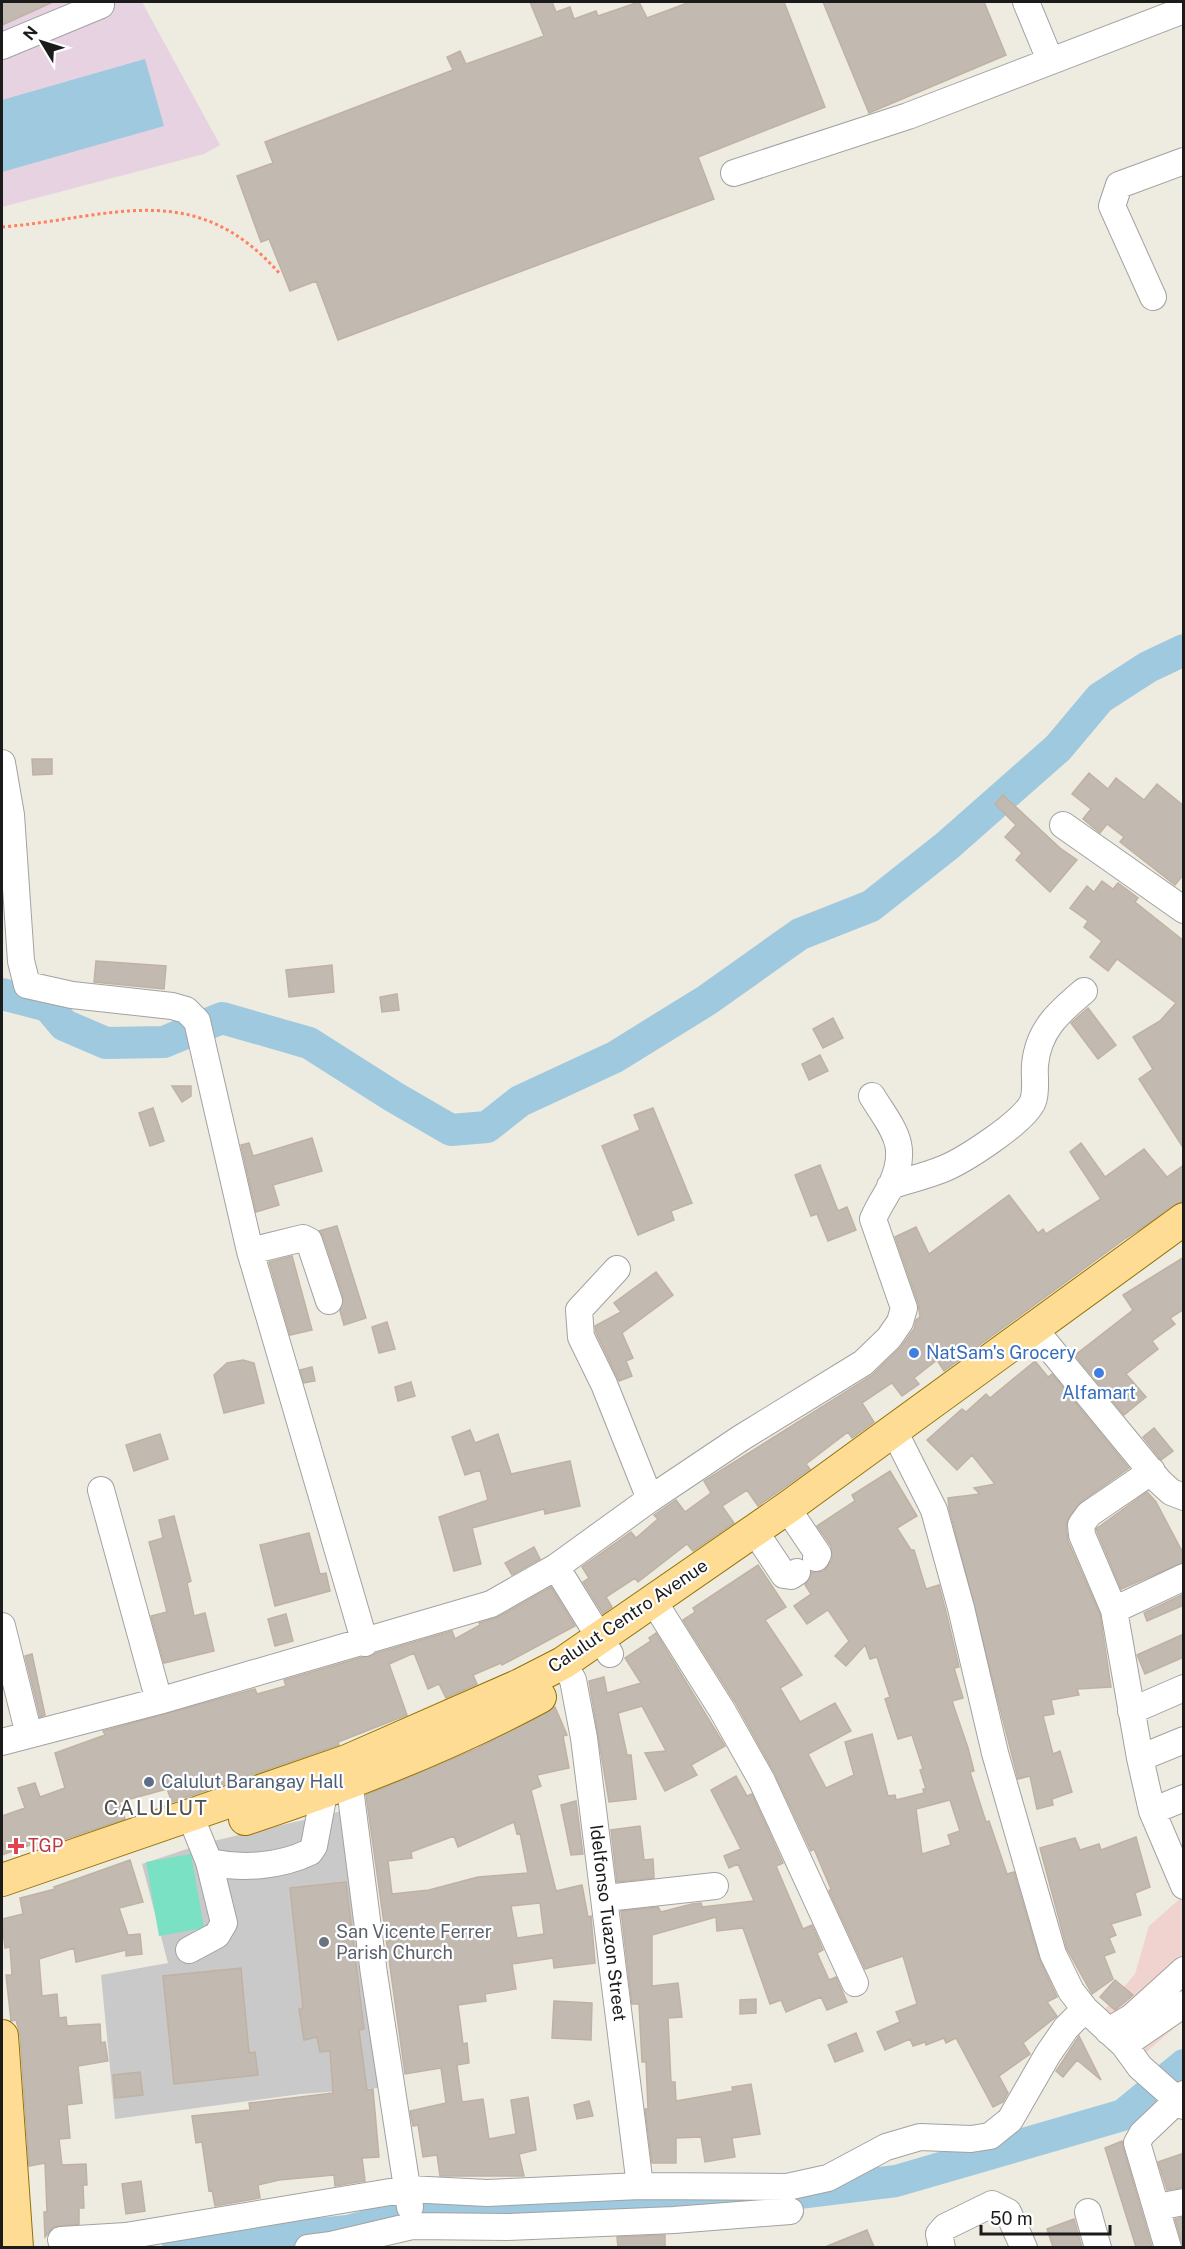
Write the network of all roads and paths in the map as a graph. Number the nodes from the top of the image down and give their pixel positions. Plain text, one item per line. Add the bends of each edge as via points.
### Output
1 (1026, 2) edge
2 (101, 5) dead end
3 (1184, 10) edge
4 (2, 46) edge
5 (1050, 60) junction
6 (1184, 161) edge
7 (735, 173) dead end
8 (2, 227) edge
9 (280, 274) dead end
10 (1154, 297) dead end
11 (2, 763) edge
12 (1063, 825) dead end
13 (1184, 910) edge
14 (1084, 991) dead end
15 (872, 1096) dead end
16 (891, 1186) junction
17 (1184, 1219) edge
18 (1184, 1241) edge
19 (250, 1251) junction
20 (617, 1269) dead end
21 (329, 1301) dead end
22 (1044, 1341) junction
23 (899, 1438) junction
24 (1152, 1471) junction
25 (101, 1490) dead end
26 (1184, 1497) edge
27 (650, 1499) junction
28 (792, 1515) junction
29 (759, 1538) junction
30 (556, 1567) junction
31 (1184, 1577) edge
32 (659, 1610) junction
33 (1114, 1610) junction
34 (2, 1626) edge
35 (365, 1643) junction
36 (605, 1646) junction
37 (568, 1671) junction
38 (1184, 1688) edge
39 (159, 1701) junction
40 (1131, 1711) junction
41 (29, 1735) junction
42 (1184, 1740) edge
43 (2, 1742) edge
44 (1140, 1758) junction
45 (340, 1779) junction
46 (1184, 1798) edge
47 (1152, 1811) junction
48 (199, 1837) junction
49 (2, 1880) edge
50 (715, 1886) dead end
51 (1184, 1886) edge
52 (2, 1898) edge
53 (606, 1898) junction
54 (189, 1950) dead end
55 (1184, 1970) edge
56 (855, 1983) dead end
57 (1184, 2004) edge
58 (1085, 2009) junction
59 (1127, 2031) junction
60 (2, 2039) edge
61 (1178, 2098) edge
62 (640, 2186) junction
63 (1184, 2202) edge
64 (1157, 2207) junction
65 (410, 2208) junction
66 (790, 2211) dead end
67 (1088, 2212) dead end
68 (61, 2240) dead end
69 (17, 2247) edge
70 (308, 2247) edge
71 (942, 2247) edge
72 (1024, 2247) edge
73 (1098, 2247) edge
74 (1168, 2247) edge

1 - 5 street
2 - 4 street
3 - 5 street
5 - 7 street via 908,116
6 - 10 street via 1119,185 1112,206
8 - 9 path via 140,210 173,210 207,218 238,237
11 - 19 street via 11,815 21,961 27,985 186,1010 199,1030
12 - 13 street
14 - 16 street via 1054,1016 1042,1034 1035,1061 1034,1100 1026,1114 945,1168
15 - 16 street via 896,1134 902,1156
16 - 27 street via 873,1219 904,1308 900,1323 889,1338 863,1364
17 - 23 main road, Calulut Centro Avenue
18 - 22 main road, Calulut Centro Avenue
19 - 21 street via 303,1238 309,1241
19 - 35 street
20 - 27 street via 579,1310 581,1337
22 - 23 main road, Calulut Centro Avenue
22 - 24 street
23 - 28 main road, Calulut Centro Avenue
23 - 58 street via 934,1510 995,1753 1053,1954 1071,1991
24 - 26 street via 1171,1491
24 - 33 street via 1089,1514 1081,1525
25 - 39 street
27 - 30 street
28 - 29 main road, Calulut Centro Avenue
28 - 29 street via 818,1554 791,1576 784,1575
29 - 32 main road, Calulut Centro Avenue
30 - 35 street via 491,1604
30 - 36 street
31 - 33 street
32 - 36 main road, Calulut Centro Avenue
32 - 56 street via 762,1781
33 - 40 street
34 - 41 street
35 - 39 street
36 - 37 main road, Calulut Centro Avenue
37 - 45 main road, Calulut Centro Avenue via 471,1733
37 - 53 street, Idelfonso Tuazon Street via 584,1737
38 - 40 street
39 - 41 street
40 - 44 street
41 - 43 street
42 - 44 street
44 - 47 street
45 - 48 main road, Calulut Centro Avenue
45 - 48 street via 310,1852 235,1868
45 - 65 street
46 - 47 street
47 - 51 street
48 - 49 main road, Calulut Centro Avenue
48 - 52 main road, Calulut Centro Avenue
48 - 54 street via 224,1923 217,1935
50 - 53 street
53 - 62 street, Idelfonso Tuazon Street
55 - 59 street
57 - 59 street
58 - 59 street
58 - 62 street via 1048,2054 1010,2120 990,2136 920,2138 886,2147 828,2178 787,2187
59 - 61 street via 1140,2067
60 - 69 main road
61 - 64 street via 1137,2143
62 - 65 street via 487,2193
63 - 64 street
64 - 74 street
65 - 66 street via 508,2227
65 - 68 street
65 - 70 street via 331,2245
67 - 73 street
71 - 72 street via 939,2234 945,2227 992,2204 1008,2212

